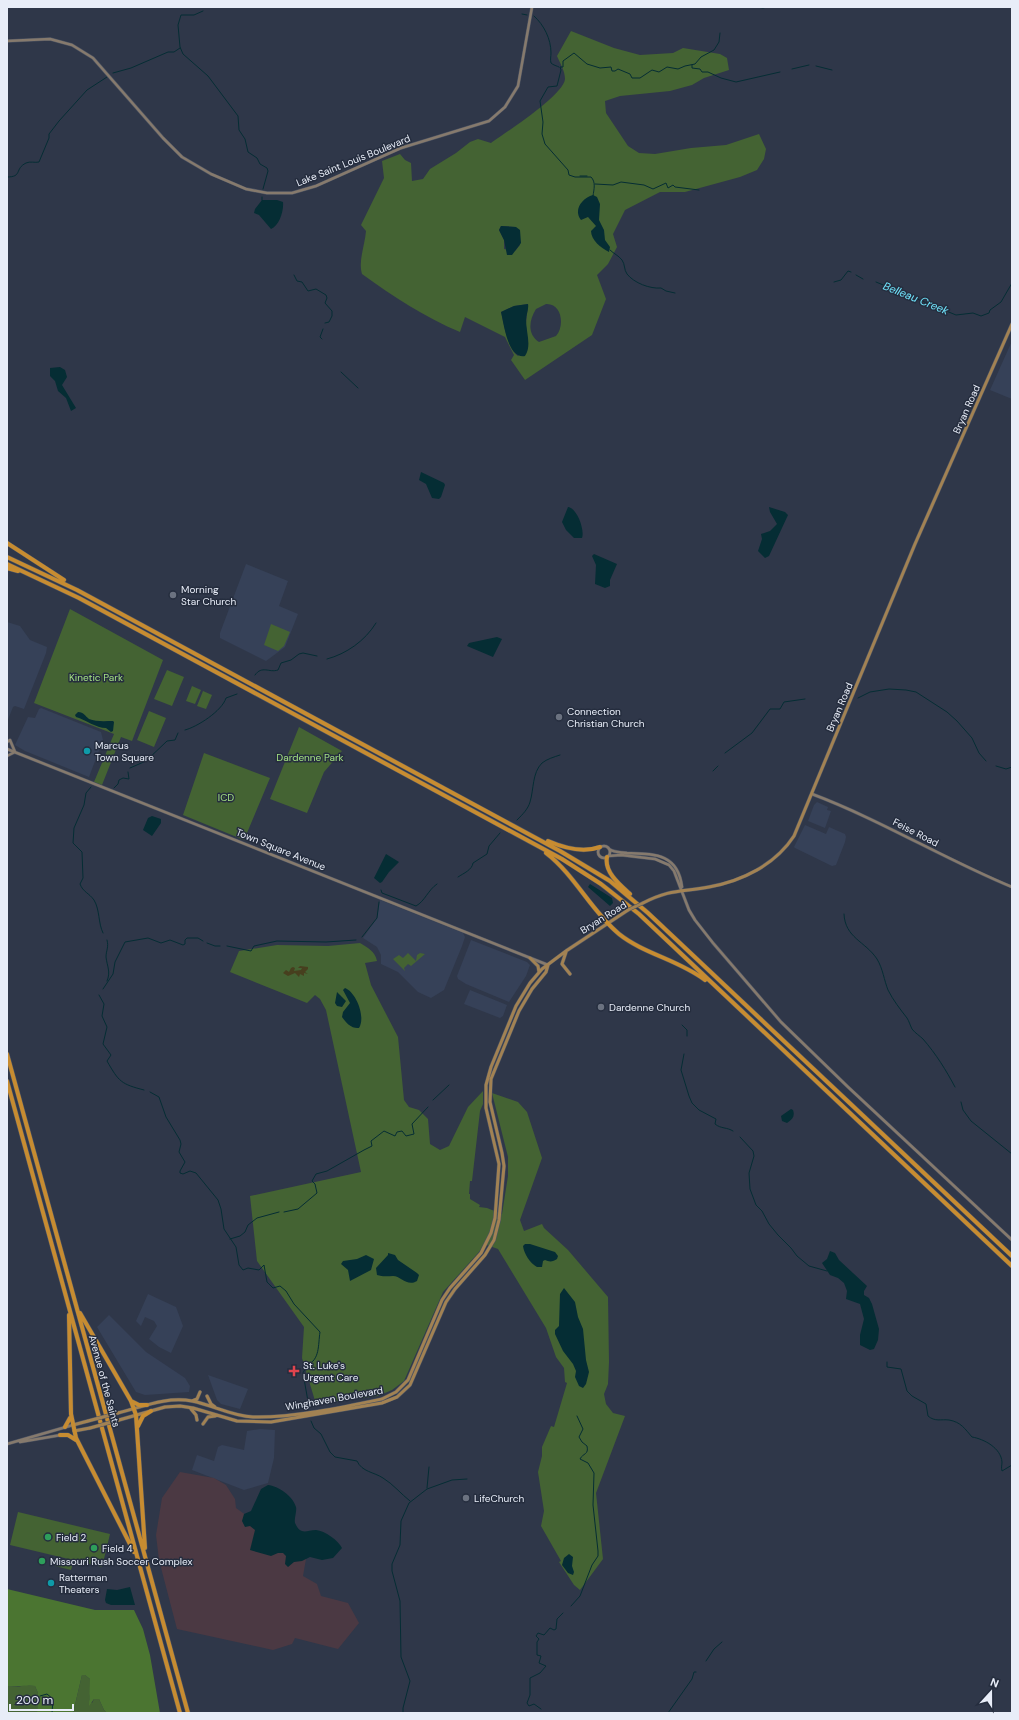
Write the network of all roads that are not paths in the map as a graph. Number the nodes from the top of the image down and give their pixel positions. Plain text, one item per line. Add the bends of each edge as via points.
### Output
1 (532, 7) edge
2 (7, 41) edge
3 (1012, 324) edge
4 (1010, 330) edge
5 (7, 543) edge
6 (7, 556) edge
7 (7, 564) edge
8 (7, 568) edge
9 (31, 574) junction
10 (77, 590) junction
11 (7, 742) edge
12 (7, 749) edge
13 (15, 752) junction
14 (7, 756) edge
15 (812, 794) junction
16 (533, 836) junction
17 (536, 845) junction
18 (600, 847) junction
19 (609, 849) junction
20 (608, 856) junction
21 (1012, 887) edge
22 (682, 889) junction
23 (648, 913) junction
24 (607, 923) junction
25 (566, 951) junction
26 (530, 958) junction
27 (548, 965) junction
28 (538, 973) junction
29 (570, 974) dead end
30 (719, 990) junction
31 (7, 1054) edge
32 (7, 1081) edge
33 (1012, 1240) edge
34 (1012, 1256) edge
35 (1012, 1266) edge
36 (69, 1281) junction
37 (62, 1282) junction
38 (200, 1392) dead end
39 (207, 1396) dead end
40 (131, 1401) junction
41 (192, 1401) junction
42 (147, 1405) junction
43 (187, 1407) junction
44 (134, 1409) junction
45 (218, 1409) junction
46 (151, 1411) junction
47 (71, 1414) junction
48 (136, 1415) junction
49 (216, 1416) junction
50 (197, 1420) dead end
51 (203, 1424) dead end
52 (73, 1425) junction
53 (65, 1427) junction
54 (137, 1428) junction
55 (74, 1431) junction
56 (60, 1436) junction
57 (18, 1442) junction
58 (78, 1442) junction
59 (8, 1443) edge
60 (7, 1447) edge
61 (150, 1574) junction
62 (147, 1593) junction
63 (180, 1713) edge
64 (188, 1713) edge

1 - 2 main road, Lake Saint Louis Boulevard via 518,86 505,107 489,121 401,148 320,185 292,193 267,194 246,189 211,174 182,156 165,141 93,58 78,49 50,39
3 - 4 main road, Bryan Road
4 - 15 main road, Bryan Road via 913,550
5 - 10 highway
6 - 10 highway
7 - 9 highway
8 - 9 highway
9 - 17 highway
10 - 16 highway
11 - 13 main road via 10,740
12 - 13 main road, Town Square Avenue
13 - 14 main road
13 - 26 main road, Town Square Avenue
15 - 21 main road, Feise Road via 880,823 953,861
15 - 22 main road, Bryan Road via 794,836 769,862 752,872 721,884
16 - 18 highway via 575,849 590,850
16 - 23 highway via 597,872
17 - 24 highway via 565,871
17 - 30 highway via 581,870 616,895
18 - 19 main road
18 - 20 main road via 598,855 602,858
19 - 20 main road
19 - 22 main road via 666,858 677,869
20 - 22 main road via 662,860 672,869
20 - 23 highway via 606,863 613,876
22 - 24 main road, Bryan Road, bridge via 643,902
22 - 33 main road via 695,920 790,1032
23 - 34 highway
24 - 25 main road, Bryan Road
24 - 30 highway via 624,937 694,972
25 - 27 main road, Bryan Road
25 - 29 main road via 562,964
26 - 27 main road, Town Square Avenue
26 - 28 main road via 538,966
27 - 28 main road, Winghaven Boulevard
27 - 49 main road, Winghaven Boulevard via 546,972 529,993 519,1011 490,1086 491,1110 504,1166 499,1220 495,1235 483,1258 446,1302 410,1385 400,1395 382,1403 278,1422 249,1423
28 - 45 main road, Winghaven Boulevard via 514,1010 486,1085 486,1108 499,1164 492,1231 481,1253 442,1300 408,1380 396,1392 382,1399 306,1412 251,1416
30 - 35 highway
31 - 36 highway, Avenue of the Saints
32 - 37 highway, Avenue of the Saints
36 - 40 highway via 83,1320
36 - 61 highway, Avenue of the Saints
37 - 47 highway via 70,1319
37 - 62 highway, Avenue of the Saints
38 - 41 main road via 197,1399
39 - 45 main road via 211,1404
40 - 42 highway
40 - 44 highway
41 - 42 main road, Winghaven Boulevard via 171,1400
41 - 45 main road, Winghaven Boulevard
42 - 44 main road, Winghaven Boulevard
43 - 46 main road, Winghaven Boulevard via 173,1406
43 - 49 main road, Winghaven Boulevard
43 - 50 main road via 194,1412
44 - 48 highway
44 - 52 main road, Winghaven Boulevard, bridge
46 - 48 main road, Winghaven Boulevard
46 - 54 highway via 142,1418
47 - 52 highway
47 - 53 highway via 70,1421
48 - 54 highway
48 - 55 main road, Winghaven Boulevard, bridge
49 - 51 main road via 208,1417
52 - 53 main road
52 - 55 highway
53 - 57 main road
54 - 61 highway via 144,1538
55 - 56 main road
55 - 58 highway
56 - 57 main road
56 - 58 highway via 70,1436
57 - 59 main road
58 - 62 highway via 130,1544
59 - 60 main road
61 - 64 highway, Avenue of the Saints
62 - 63 highway, Avenue of the Saints

